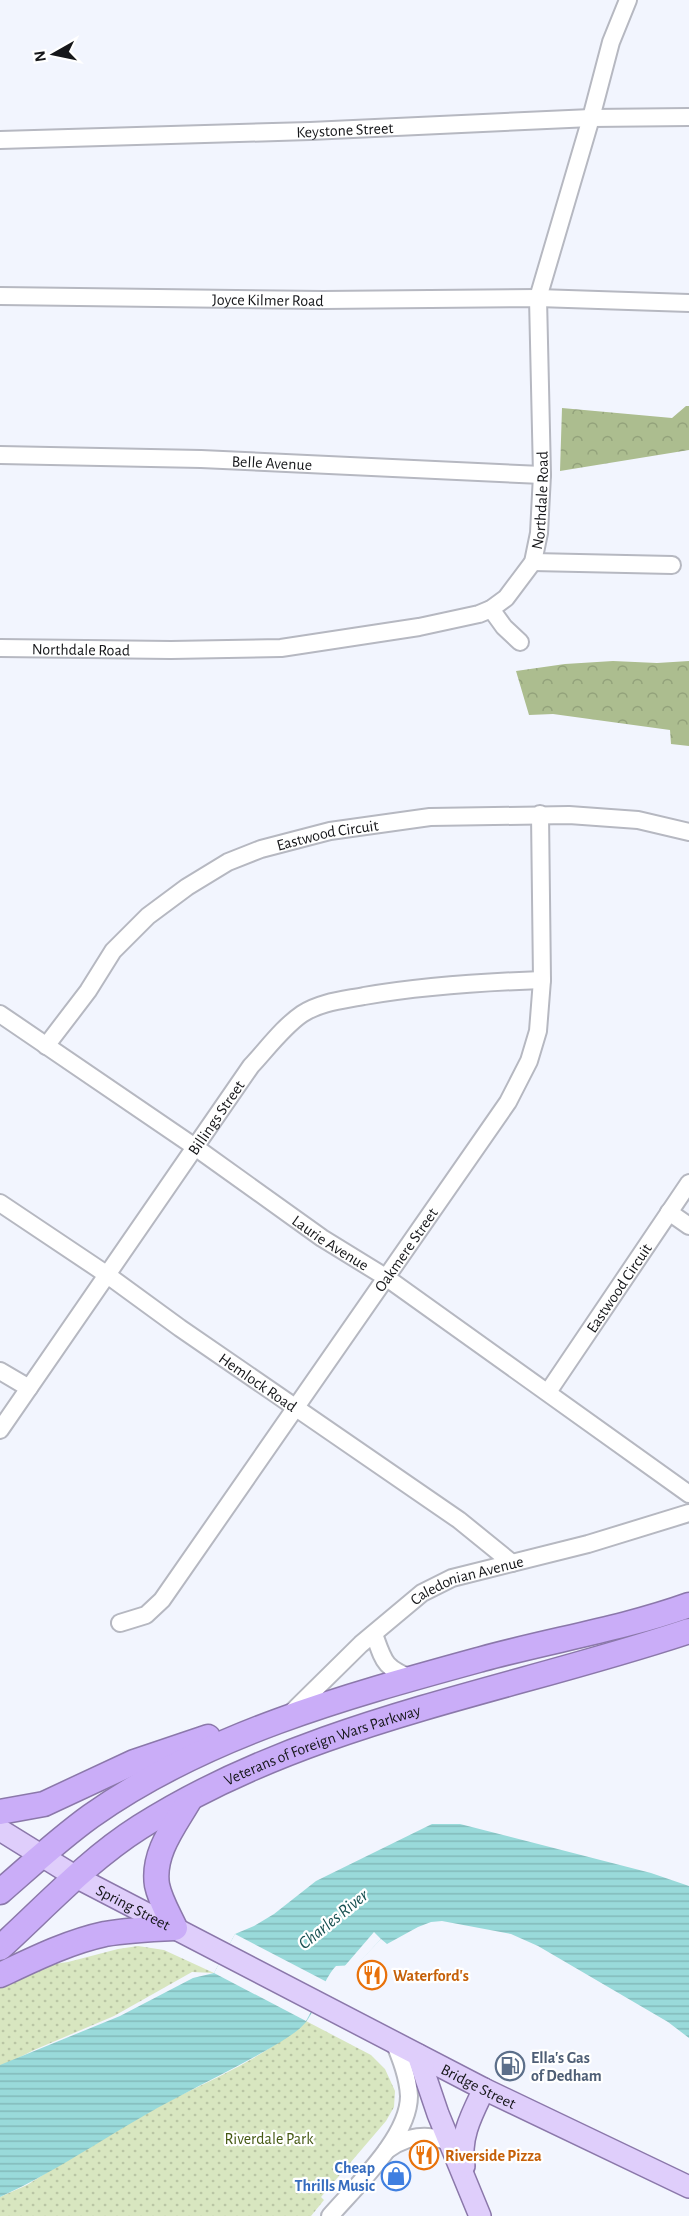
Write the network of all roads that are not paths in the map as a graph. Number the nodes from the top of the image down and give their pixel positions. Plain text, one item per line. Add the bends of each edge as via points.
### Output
1 (628, 0) edge
2 (689, 117) edge
3 (591, 118) junction
4 (0, 140) edge
5 (0, 296) edge
6 (538, 298) junction
7 (689, 303) edge
8 (0, 456) edge
9 (542, 475) junction
10 (534, 562) junction
11 (672, 565) dead end
12 (491, 609) junction
13 (520, 642) dead end
14 (0, 648) edge
15 (540, 814) junction
16 (689, 832) edge
17 (542, 980) junction
18 (0, 1014) edge
19 (46, 1046) junction
20 (195, 1147) junction
21 (689, 1183) edge
22 (0, 1203) edge
23 (669, 1212) junction
24 (689, 1226) edge
25 (106, 1274) junction
26 (387, 1278) junction
27 (0, 1371) edge
28 (29, 1388) junction
29 (548, 1392) junction
30 (296, 1407) junction
31 (0, 1430) edge
32 (689, 1494) edge
33 (689, 1514) edge
34 (512, 1563) junction
35 (689, 1605) edge
36 (120, 1623) dead end
37 (689, 1631) edge
38 (374, 1634) junction
39 (413, 1679) junction
40 (286, 1718) junction
41 (191, 1797) junction
42 (0, 1812) edge
43 (0, 1830) edge
44 (40, 1857) junction
45 (76, 1877) junction
46 (0, 1892) edge
47 (175, 1928) junction
48 (0, 1948) edge
49 (0, 1975) edge
50 (270, 1978) joint
51 (394, 2042) junction
52 (418, 2055) junction
53 (484, 2090) junction
54 (450, 2143) junction
55 (384, 2153) junction
56 (467, 2181) junction
57 (689, 2187) edge
58 (330, 2216) edge
59 (480, 2216) edge

1 - 3 street, Northdale Road via 611,42
2 - 3 street, Keystone Street
3 - 4 street, Keystone Street
3 - 6 street, Northdale Road
5 - 6 street, Joyce Kilmer Road
6 - 7 street, Joyce Kilmer Road
6 - 9 street, Northdale Road
8 - 9 street, Belle Avenue via 201,459
9 - 10 street, Northdale Road
10 - 11 street
10 - 12 street, Northdale Road via 506,598
12 - 13 street
12 - 14 street, Northdale Road via 419,627 281,648
15 - 16 street, Eastwood Circuit via 638,820
15 - 17 street, Oakmere Street
15 - 19 street, Eastwood Circuit via 430,817 330,831 228,862 141,923 113,951
17 - 20 street, Billings Street via 459,983 376,994 331,1002 303,1014 251,1066
17 - 26 street, Oakmere Street via 538,1031 530,1061 508,1102
18 - 19 street, Laurie Avenue
19 - 20 street, Laurie Avenue
20 - 25 street, Billings Street
20 - 26 street, Laurie Avenue via 322,1238
21 - 23 street, Eastwood Circuit
22 - 25 street, Hemlock Road
23 - 24 street
23 - 29 street, Eastwood Circuit
25 - 28 street, Billings Street
25 - 30 street, Hemlock Road
26 - 29 street, Laurie Avenue
26 - 30 street, Oakmere Street
27 - 28 street
28 - 31 street, Billings Street
29 - 32 street, Laurie Avenue
30 - 34 street, Hemlock Road via 459,1520
30 - 36 street, Oakmere Street via 162,1600 146,1615
33 - 34 street, Caledonian Avenue
34 - 38 street, Caledonian Avenue via 452,1578 431,1588
35 - 39 highway, Veterans of Foreign Wars Parkway
37 - 41 highway, Veterans of Foreign Wars Parkway via 341,1734 255,1766
38 - 39 street via 383,1660 394,1672
38 - 40 street, Caledonian Avenue
39 - 40 highway, Veterans of Foreign Wars Parkway
40 - 42 highway via 177,1746 127,1764 44,1804
40 - 44 highway, Veterans of Foreign Wars Parkway via 224,1742 142,1784 91,1816
41 - 45 highway, Veterans of Foreign Wars Parkway via 119,1842
41 - 47 highway via 164,1843 156,1872
43 - 44 main road, Spring Street
44 - 45 main road, Spring Street
44 - 46 highway, Veterans of Foreign Wars Parkway
45 - 47 main road, Spring Street
45 - 48 highway, Veterans of Foreign Wars Parkway
47 - 49 highway via 84,1939
47 - 50 main road, Spring Street
50 - 51 main road, Bridge Street
51 - 52 main road, Bridge Street
51 - 55 street via 405,2073 408,2104
52 - 53 main road, Bridge Street
52 - 54 main road
53 - 56 main road via 464,2137
53 - 57 main road, Bridge Street
54 - 55 street via 432,2137 413,2138
54 - 56 main road
55 - 58 street
56 - 59 main road

